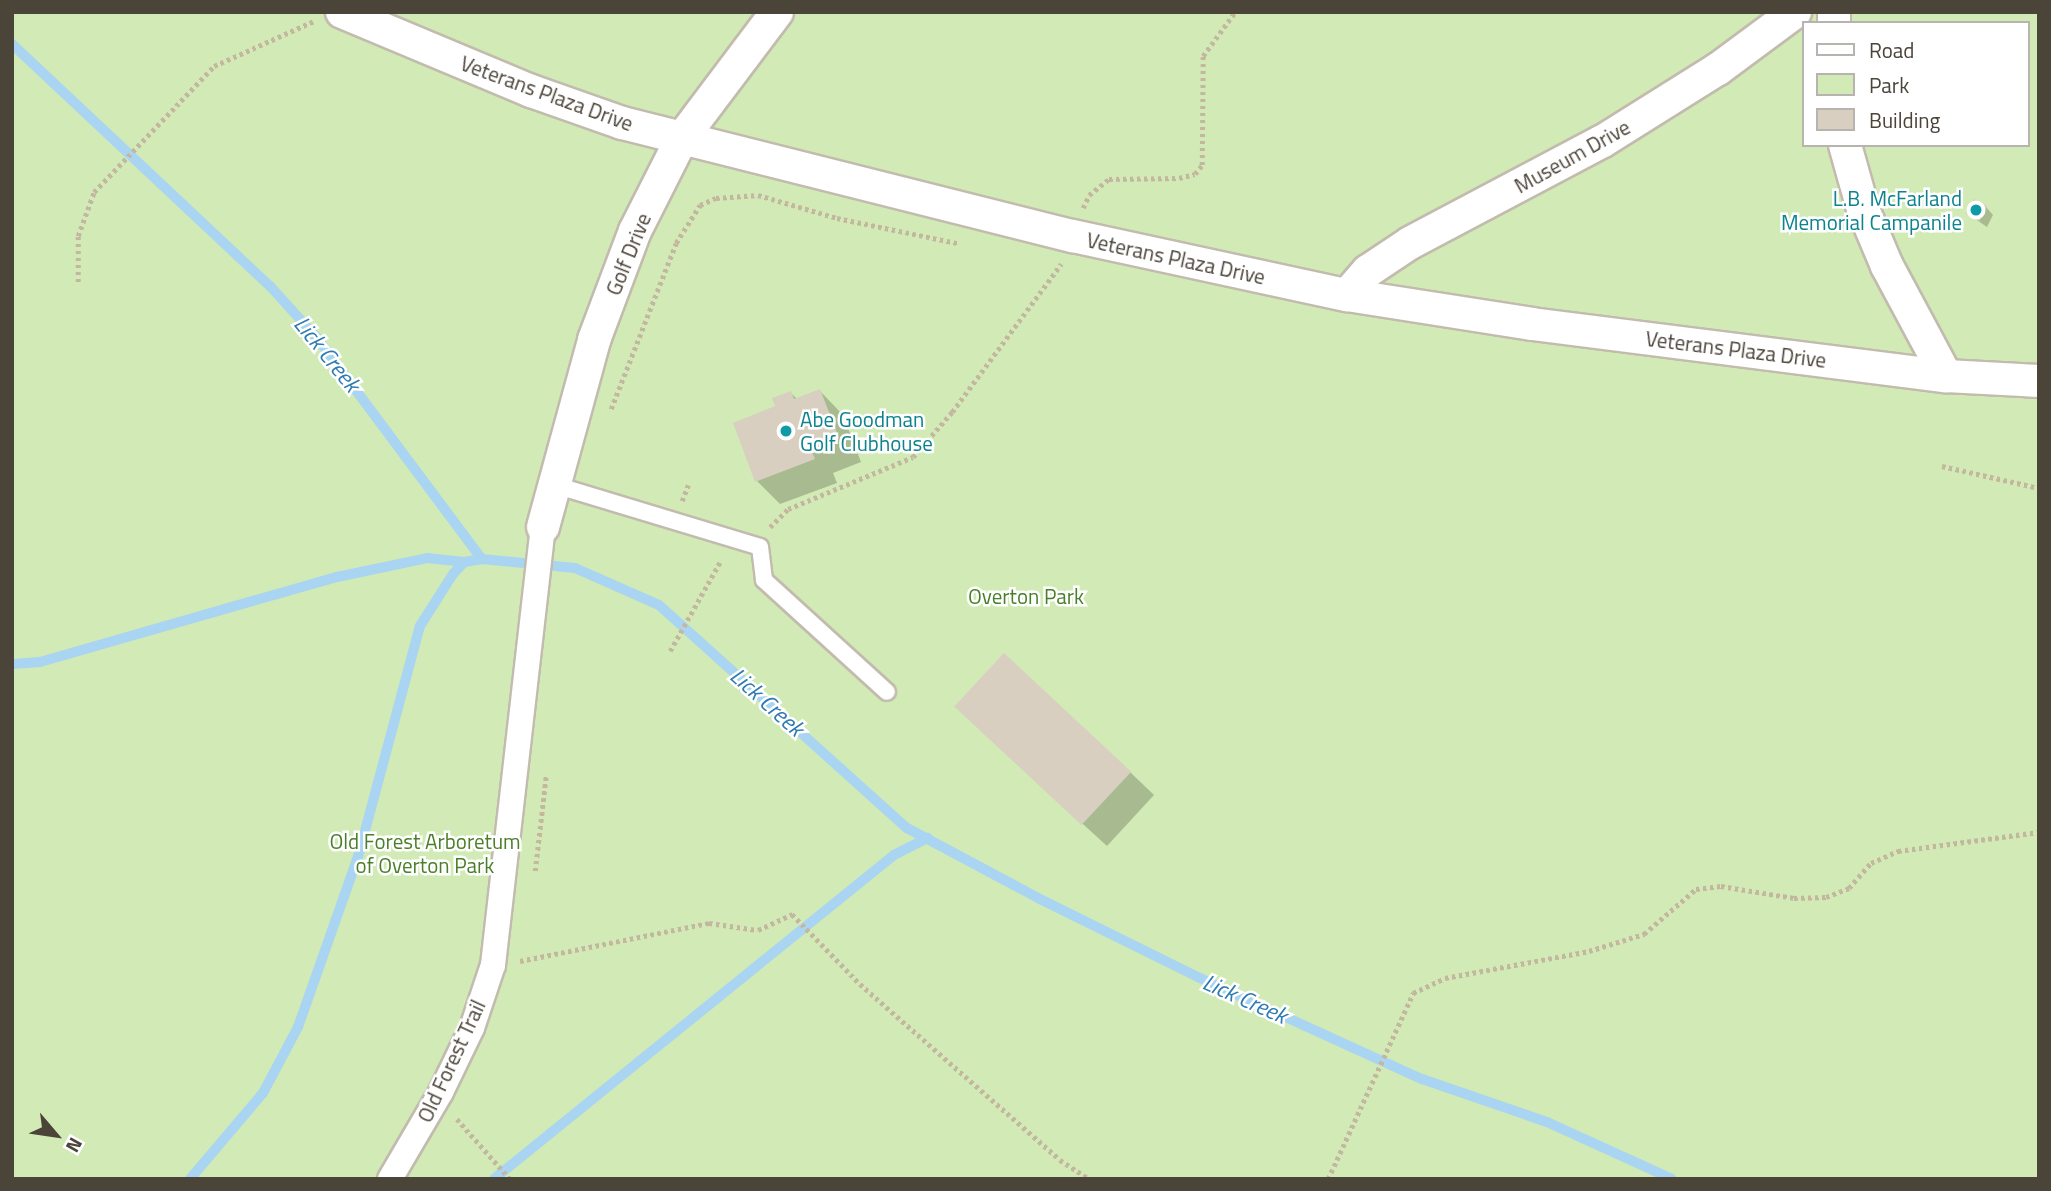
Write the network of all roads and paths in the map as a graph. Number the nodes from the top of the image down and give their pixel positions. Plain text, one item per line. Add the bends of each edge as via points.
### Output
1 (342, 12) edge
2 (777, 12) edge
3 (1235, 12) edge
4 (1795, 12) edge
5 (308, 23) dead end
6 (682, 138) junction
7 (1846, 147) edge
8 (1081, 211) dead end
9 (965, 245) dead end
10 (1068, 253) dead end
11 (1060, 261) junction
12 (1076, 264) dead end
13 (78, 282) dead end
14 (1347, 295) junction
15 (1946, 376) junction
16 (2039, 381) edge
17 (609, 414) dead end
18 (1942, 466) dead end
19 (555, 485) junction
20 (2039, 488) edge
21 (543, 527) joint
22 (760, 547) junction
23 (723, 556) dead end
24 (670, 651) dead end
25 (887, 692) dead end
26 (2039, 832) edge
27 (518, 961) dead end
28 (453, 1116) dead end
29 (509, 1178) edge
30 (390, 1179) edge
31 (1089, 1179) edge
32 (1328, 1179) edge

1 - 6 street, Veterans Plaza Drive via 587,112
2 - 6 street, Golf Drive
3 - 8 path via 1203,55 1202,165 1195,174 1178,178 1110,179 1088,195
4 - 14 street, Museum Drive via 1718,69 1603,141 1410,243 1368,271
5 - 13 path via 214,66 94,192 83,213 75,258
6 - 14 street, Veterans Plaza Drive via 1073,236
6 - 19 street, Golf Drive via 635,231 603,316
7 - 15 street via 1886,266
9 - 17 path via 837,218 778,198 716,198 700,205 676,243
10 - 11 path
11 - 12 path
11 - 22 path via 960,402 913,457 788,509 771,526
14 - 15 street, Veterans Plaza Drive via 1532,324
15 - 16 street, Veterans Plaza Drive
18 - 20 path
19 - 21 street, Golf Drive
19 - 22 lane
21 - 30 street, Old Forest Trail via 493,965 472,1028
22 - 25 lane via 764,580
23 - 24 path
26 - 32 path via 1898,851 1871,863 1849,888 1826,897 1794,898 1721,886 1696,889 1644,934 1589,951 1444,978 1412,993
27 - 31 path via 709,923 758,930 792,914 860,984 1060,1160
28 - 29 path via 474,1133

